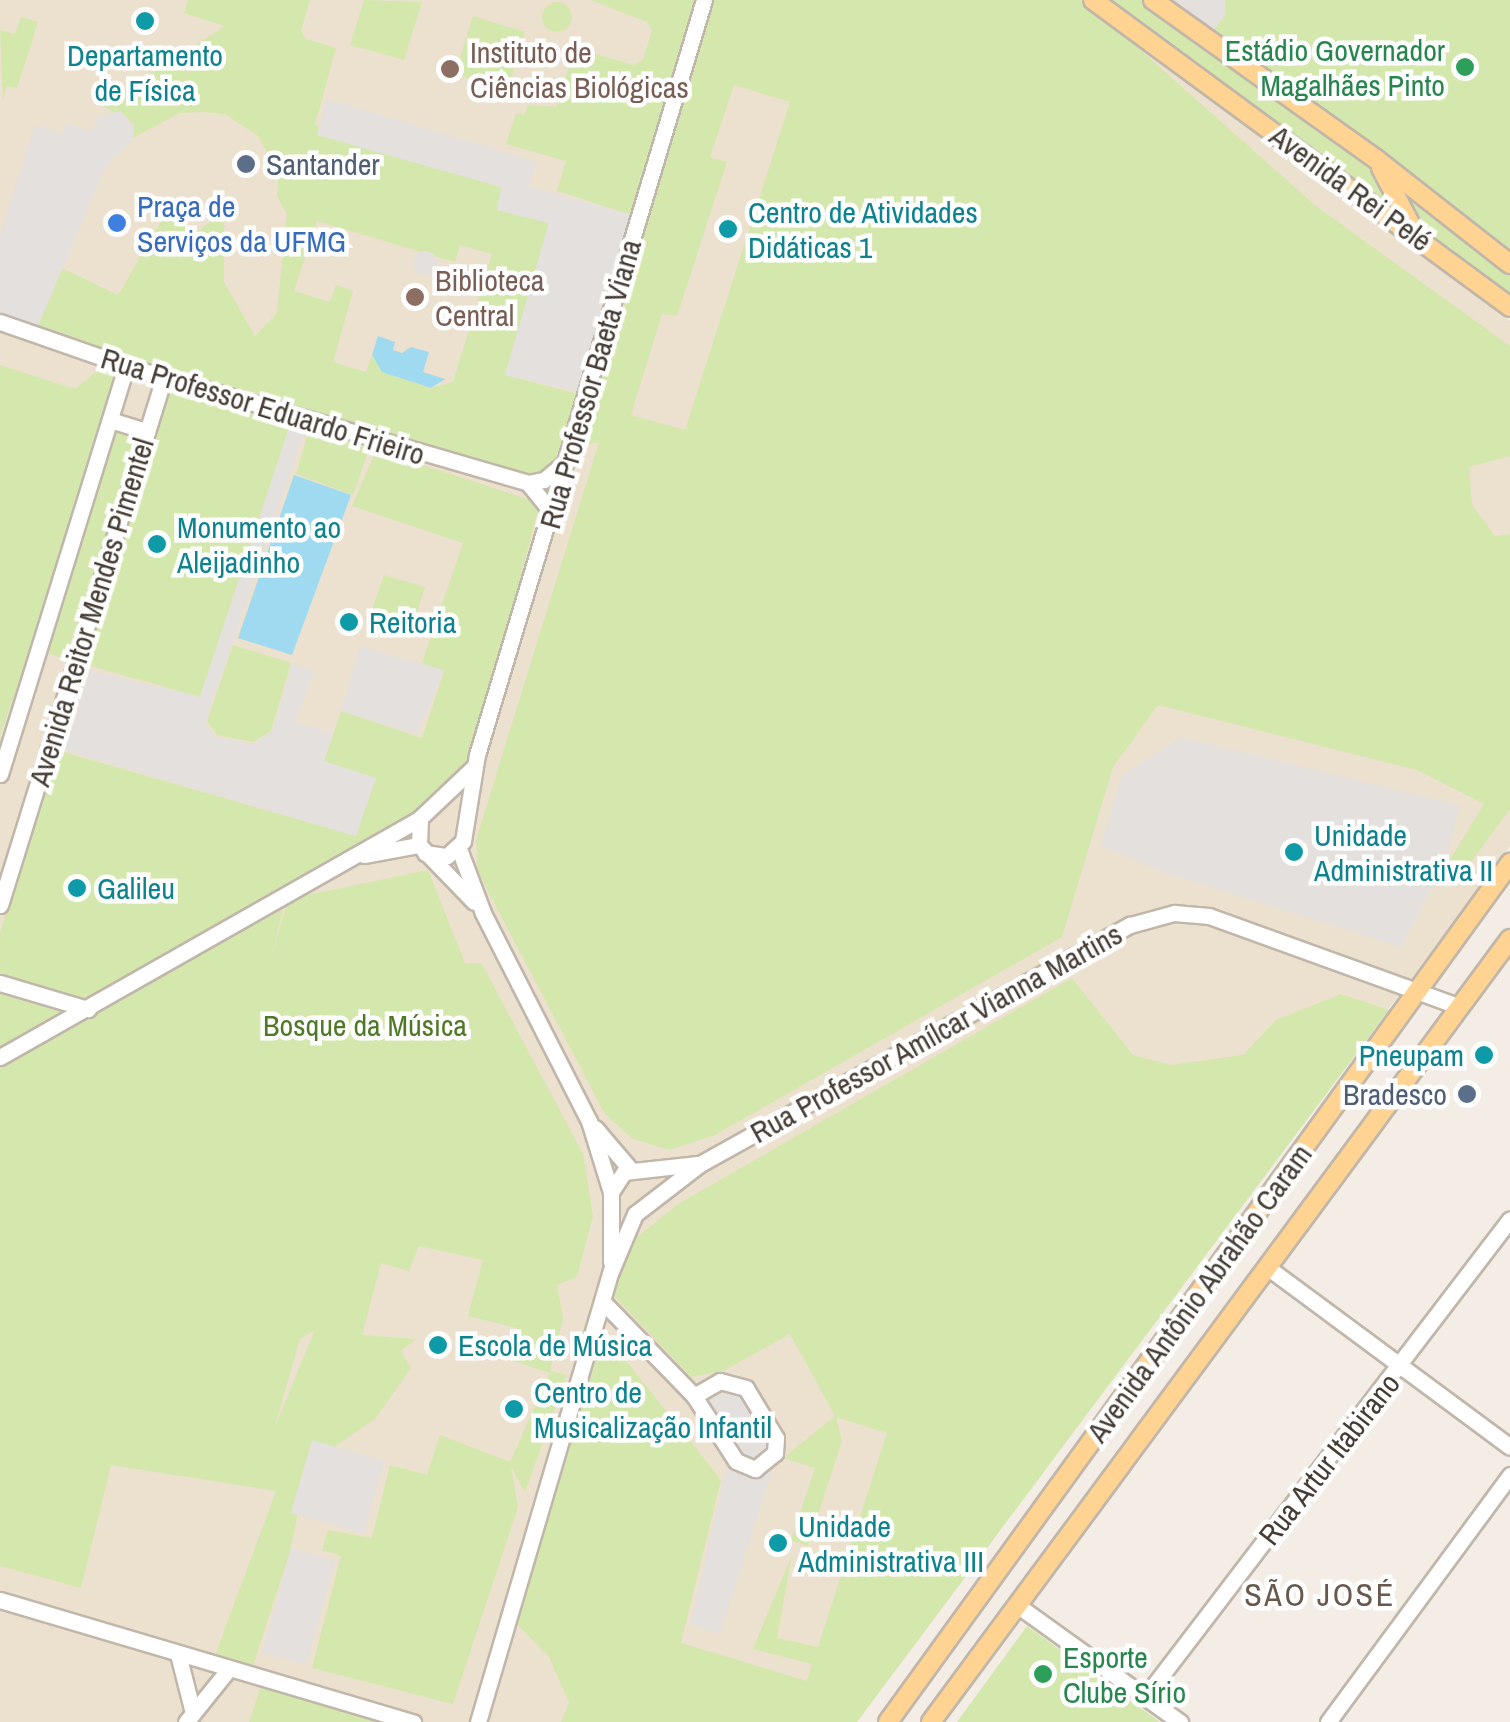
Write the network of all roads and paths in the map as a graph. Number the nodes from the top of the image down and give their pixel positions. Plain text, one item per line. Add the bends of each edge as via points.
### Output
1 (704, 0) edge
2 (1093, 0) edge
3 (1153, 0) edge
4 (1206, 38) junction
5 (1186, 69) junction
6 (1376, 158) junction
7 (1416, 235) junction
8 (1510, 264) edge
9 (1510, 307) edge
10 (0, 322) edge
11 (126, 366) junction
12 (164, 377) junction
13 (110, 420) junction
14 (147, 431) junction
15 (569, 459) junction
16 (528, 483) junction
17 (555, 507) junction
18 (474, 767) junction
19 (0, 774) edge
20 (434, 808) junction
21 (420, 818) junction
22 (462, 841) junction
23 (422, 849) junction
24 (346, 860) junction
25 (1510, 863) edge
26 (0, 905) edge
27 (483, 913) junction
28 (1510, 939) edge
29 (0, 983) edge
30 (1417, 990) junction
31 (1460, 1007) junction
32 (88, 1010) junction
33 (0, 1057) edge
34 (589, 1121) junction
35 (700, 1164) junction
36 (635, 1171) junction
37 (611, 1195) junction
38 (653, 1202) junction
39 (635, 1214) junction
40 (1510, 1219) edge
41 (1267, 1267) junction
42 (612, 1270) junction
43 (602, 1302) junction
44 (1401, 1366) junction
45 (694, 1396) junction
46 (1114, 1413) junction
47 (1144, 1434) junction
48 (1510, 1447) edge
49 (1510, 1475) edge
50 (0, 1600) edge
51 (1017, 1605) junction
52 (178, 1654) junction
53 (228, 1670) junction
54 (1145, 1697) junction
55 (190, 1717) edge
56 (413, 1722) edge
57 (478, 1722) edge
58 (888, 1722) edge
59 (931, 1722) edge
60 (1180, 1722) edge
61 (1328, 1722) edge

1 - 15 street, Rua Professor Baeta Viana
2 - 5 main road, Avenida Rei Pelé
3 - 4 main road, Avenida Rei Pelé
4 - 5 main road
4 - 6 main road, Avenida Rei Pelé
5 - 7 main road, Avenida Rei Pelé
6 - 7 main road
6 - 8 main road, Avenida Rei Pelé
7 - 9 main road, Avenida Rei Pelé
10 - 11 street, Rua Professor Eduardo Frieiro
11 - 12 street, Rua Professor Eduardo Frieiro
11 - 13 street, Avenida Reitor Mendes Pimentel
12 - 14 street, Avenida Reitor Mendes Pimentel
12 - 16 street, Rua Professor Eduardo Frieiro
13 - 14 street
13 - 19 street, Avenida Reitor Mendes Pimentel
14 - 26 street, Avenida Reitor Mendes Pimentel
15 - 16 street via 544,480
15 - 17 street, Rua Professor Baeta Viana
16 - 17 street
17 - 18 street, Rua Professor Baeta Viana
18 - 20 street, Rua Professor Baeta Viana
18 - 22 street, Rua Professor Baeta Viana
20 - 21 street
20 - 22 street via 452,811
21 - 23 street
21 - 24 street
22 - 23 street via 440,858
22 - 27 street
23 - 24 street
23 - 27 street
24 - 32 street
25 - 30 main road, Avenida Antônio Abrahão Caram
27 - 34 street
28 - 31 main road, Avenida Antônio Abrahão Caram
29 - 32 street
30 - 31 street, Rua Professor Amílcar Vianna Martins
30 - 35 street, Rua Professor Amílcar Vianna Martins via 1209,916 1174,914 1130,925
30 - 46 main road, Avenida Antônio Abrahão Caram
31 - 41 main road, Avenida Antônio Abrahão Caram
32 - 33 street
34 - 36 street
34 - 37 street
35 - 36 street, Rua Professor Amílcar Vianna Martins
35 - 38 street, Rua Professor Amílcar Vianna Martins
36 - 37 street via 616,1178
36 - 38 street via 652,1182
37 - 39 street
37 - 42 street
38 - 39 street
39 - 42 street
40 - 44 street, Rua Artur Itabirano
41 - 44 street
41 - 47 main road, Avenida Antônio Abrahão Caram
42 - 43 street
43 - 45 street
43 - 57 street
44 - 48 street
44 - 54 street, Rua Artur Itabirano
45 - 45 street via 736,1462 755,1469 775,1453 776,1438 746,1388 720,1381
46 - 47 main road
46 - 58 main road, Avenida Antônio Abrahão Caram
47 - 51 main road, Avenida Antônio Abrahão Caram
49 - 61 street
50 - 52 street
51 - 54 street
51 - 59 main road, Avenida Antônio Abrahão Caram
52 - 53 street
52 - 55 street
53 - 55 street
53 - 56 street
54 - 60 street

